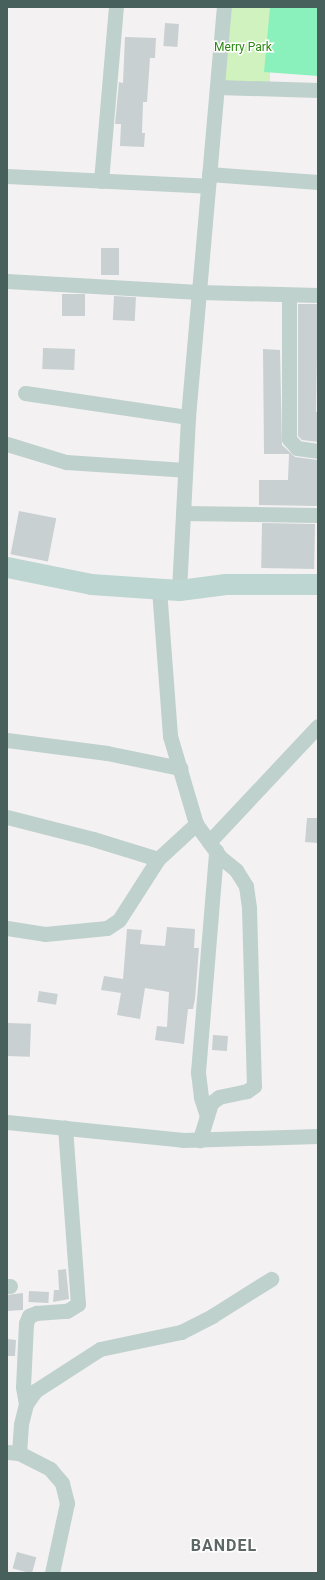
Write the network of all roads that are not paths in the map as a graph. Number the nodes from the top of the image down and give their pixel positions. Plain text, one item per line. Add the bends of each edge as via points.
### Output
1 (116, 7) edge
2 (224, 7) edge
3 (217, 87) junction
4 (318, 90) edge
5 (7, 176) edge
6 (209, 180) junction
7 (101, 181) junction
8 (318, 182) edge
9 (7, 281) edge
10 (199, 292) junction
11 (288, 295) junction
12 (318, 295) edge
13 (25, 393) dead end
14 (188, 417) junction
15 (7, 444) edge
16 (318, 451) edge
17 (185, 470) junction
18 (183, 513) junction
19 (318, 516) edge
20 (7, 567) edge
21 (318, 584) edge
22 (158, 588) junction
23 (179, 590) junction
24 (318, 726) edge
25 (7, 740) edge
26 (180, 768) junction
27 (7, 818) edge
28 (196, 824) junction
29 (212, 847) junction
30 (158, 860) junction
31 (7, 928) edge
32 (207, 1116) junction
33 (7, 1122) edge
34 (65, 1127) junction
35 (318, 1136) edge
36 (200, 1140) junction
37 (271, 1279) dead end
38 (26, 1404) junction
39 (13, 1453) edge
40 (52, 1573) edge

1 - 7 street
2 - 3 street
3 - 4 street
3 - 6 street
5 - 7 street
6 - 7 street
6 - 8 street
6 - 10 street
9 - 10 street
10 - 11 street
10 - 14 street
11 - 12 street
11 - 16 street via 290,439 297,448
13 - 14 street
14 - 17 street
15 - 17 street via 66,462
17 - 18 street
18 - 19 street
18 - 23 street
20 - 22 street via 91,584
21 - 23 street via 226,584
22 - 23 street
22 - 26 street via 170,736
24 - 29 street
25 - 26 street via 107,753
26 - 28 street
27 - 30 street via 94,839
28 - 29 street
28 - 30 street
29 - 32 street via 198,1072 201,1098
29 - 32 street via 236,870 246,886 254,1086 247,1091 219,1097 211,1103
30 - 31 street via 118,920 107,928 45,934
32 - 36 street
33 - 34 street
34 - 36 street
34 - 38 street via 78,1304 66,1311 36,1313 29,1316 26,1323 23,1387
35 - 36 street
37 - 38 street via 181,1332 100,1349 35,1391
38 - 39 street
39 - 40 street via 50,1469 62,1483 67,1503

